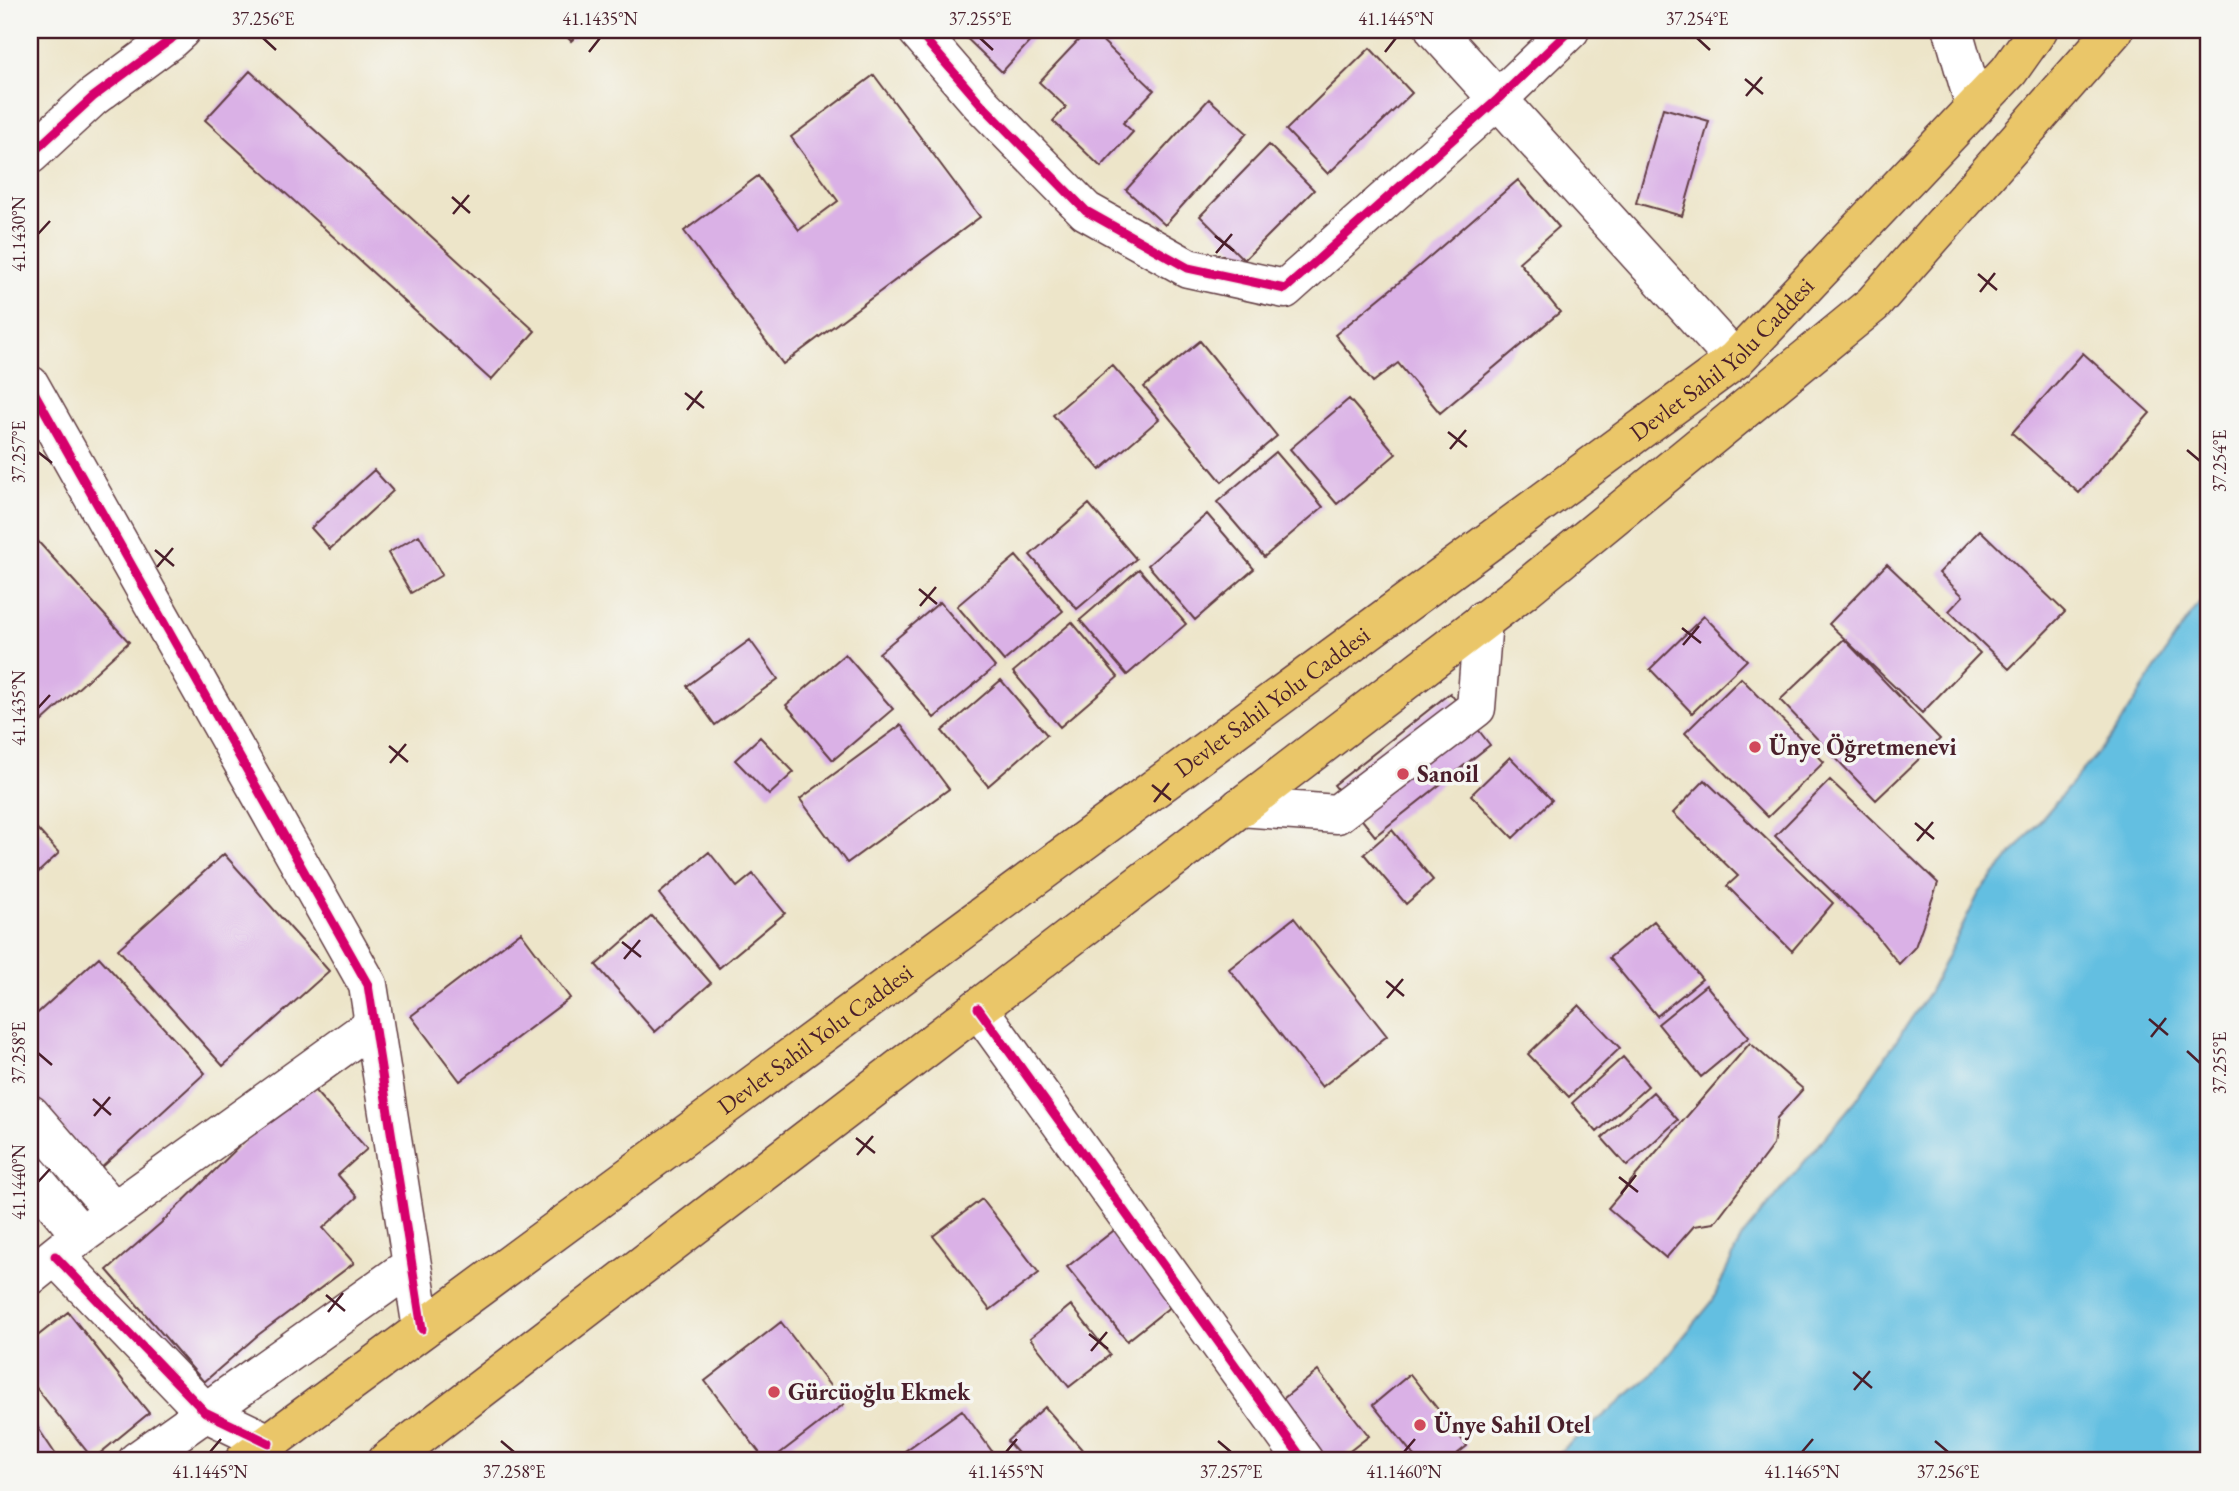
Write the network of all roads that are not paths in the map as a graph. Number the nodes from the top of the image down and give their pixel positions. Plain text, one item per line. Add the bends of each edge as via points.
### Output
1 (181, 30) edge
2 (917, 30) edge
3 (1435, 30) edge
4 (1570, 30) edge
5 (1953, 30) edge
6 (2038, 30) edge
7 (2114, 30) edge
8 (1498, 99) junction
9 (1975, 107) junction
10 (30, 155) edge
11 (1735, 360) junction
12 (30, 385) edge
13 (1483, 620) junction
14 (1240, 807) junction
15 (978, 1008) junction
16 (374, 1024) junction
17 (30, 1114) edge
18 (30, 1174) edge
19 (114, 1212) junction
20 (55, 1256) edge
21 (412, 1265) junction
22 (422, 1329) junction
23 (205, 1412) junction
24 (256, 1452) edge
25 (137, 1461) edge
26 (387, 1461) edge
27 (1304, 1461) edge

1 - 10 street via 93,97
2 - 8 street via 981,104 1086,211 1188,268 1285,289
3 - 8 street
4 - 8 street
5 - 9 street
6 - 9 main road, Devlet Sahil Yolu Caddesi via 2009,71
7 - 13 main road, Devlet Sahil Yolu Caddesi via 1873,304
8 - 11 street
9 - 11 main road, Devlet Sahil Yolu Caddesi
11 - 22 main road, Devlet Sahil Yolu Caddesi
12 - 16 street via 368,985
13 - 14 main road, Devlet Sahil Yolu Caddesi
13 - 14 street via 1476,708 1370,790 1338,814
14 - 15 main road, Devlet Sahil Yolu Caddesi
15 - 26 main road, Devlet Sahil Yolu Caddesi
15 - 27 street
16 - 19 street
16 - 21 street
17 - 19 street
18 - 20 street
19 - 20 street
20 - 23 street
21 - 22 street
21 - 23 street
22 - 24 main road, Devlet Sahil Yolu Caddesi
23 - 24 street
23 - 25 street

